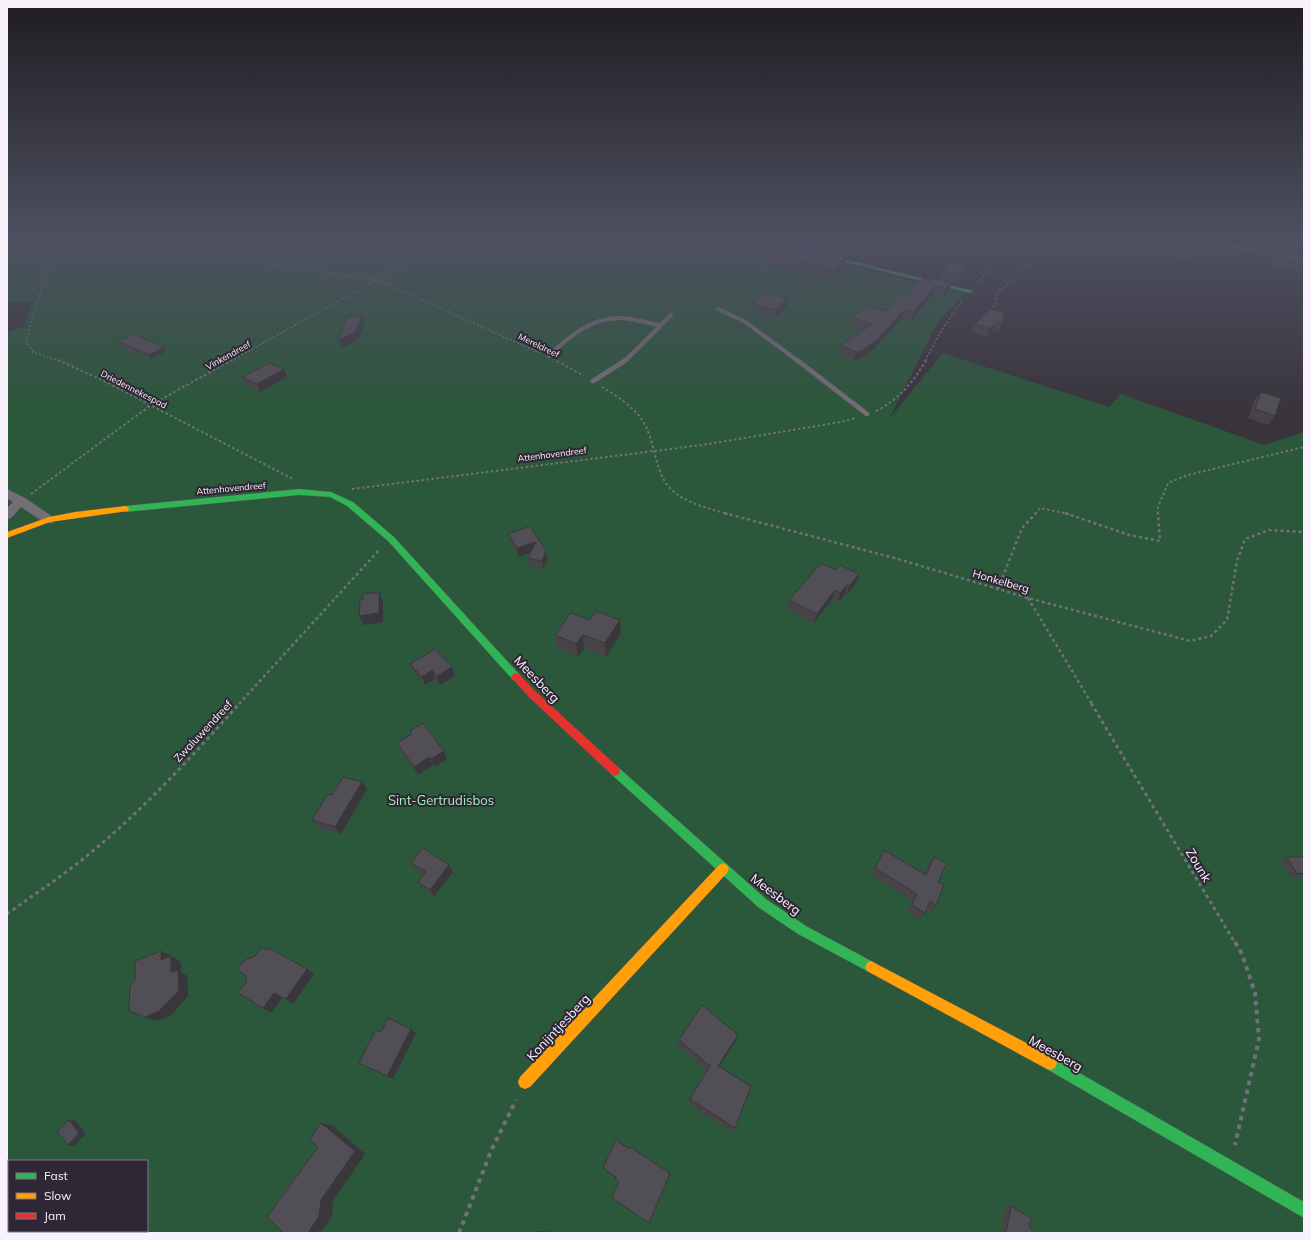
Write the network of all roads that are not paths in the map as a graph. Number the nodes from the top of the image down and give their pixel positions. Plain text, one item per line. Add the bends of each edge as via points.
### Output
1 (718, 309) dead end
2 (671, 315) dead end
3 (659, 325) junction
4 (549, 356) road end
5 (593, 382) road end
6 (867, 414) road end
7 (315, 492) joint
8 (7, 493) edge
9 (21, 501) junction
10 (7, 515) edge
11 (49, 520) junction
12 (7, 536) edge
13 (723, 869) junction
14 (525, 1082) road end
15 (1304, 1210) edge

1 - 6 lane via 744,321
2 - 3 lane
3 - 4 lane via 621,318 597,322 568,338
3 - 5 lane via 620,366
7 - 11 street, Attenhovendreef via 158,505
7 - 13 street, Meesberg via 331,495 350,504 391,539 531,693
8 - 9 street
9 - 10 street
9 - 11 street
11 - 12 street, Attenhovendreef
13 - 14 street, Konijntjesberg
13 - 15 street, Meesberg via 762,903 802,930 1046,1061

